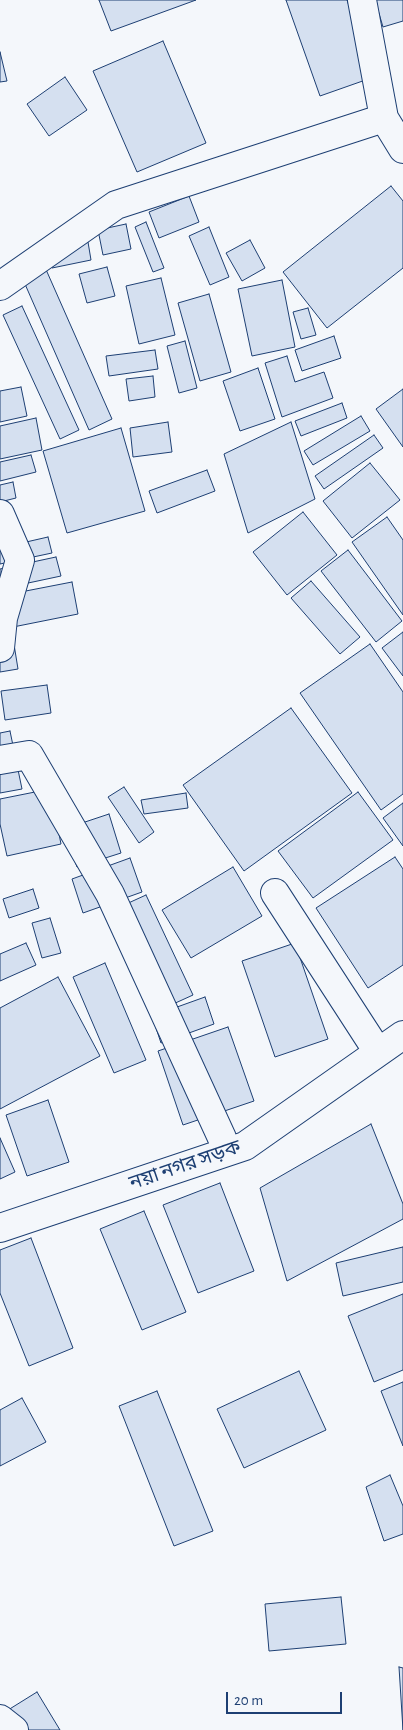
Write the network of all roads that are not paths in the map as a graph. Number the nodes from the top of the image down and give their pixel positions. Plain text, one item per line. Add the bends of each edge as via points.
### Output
1 (362, 0) edge
2 (384, 118) junction
3 (403, 149) edge
4 (0, 286) edge
5 (0, 514) edge
6 (0, 648) edge
7 (0, 760) edge
8 (275, 893) dead end
9 (403, 1035) edge
10 (378, 1052) junction
11 (222, 1138) dead end
12 (0, 1228) edge
13 (0, 1719) edge
14 (14, 1730) edge

1 - 2 street
2 - 3 street
2 - 4 street via 116,204
5 - 6 street via 20,560 3,618
7 - 11 street via 29,755 110,894
8 - 10 street
9 - 10 street, নয়া নগর সড়ক
10 - 12 street, নয়া নগর সড়ক via 245,1146
13 - 14 street

